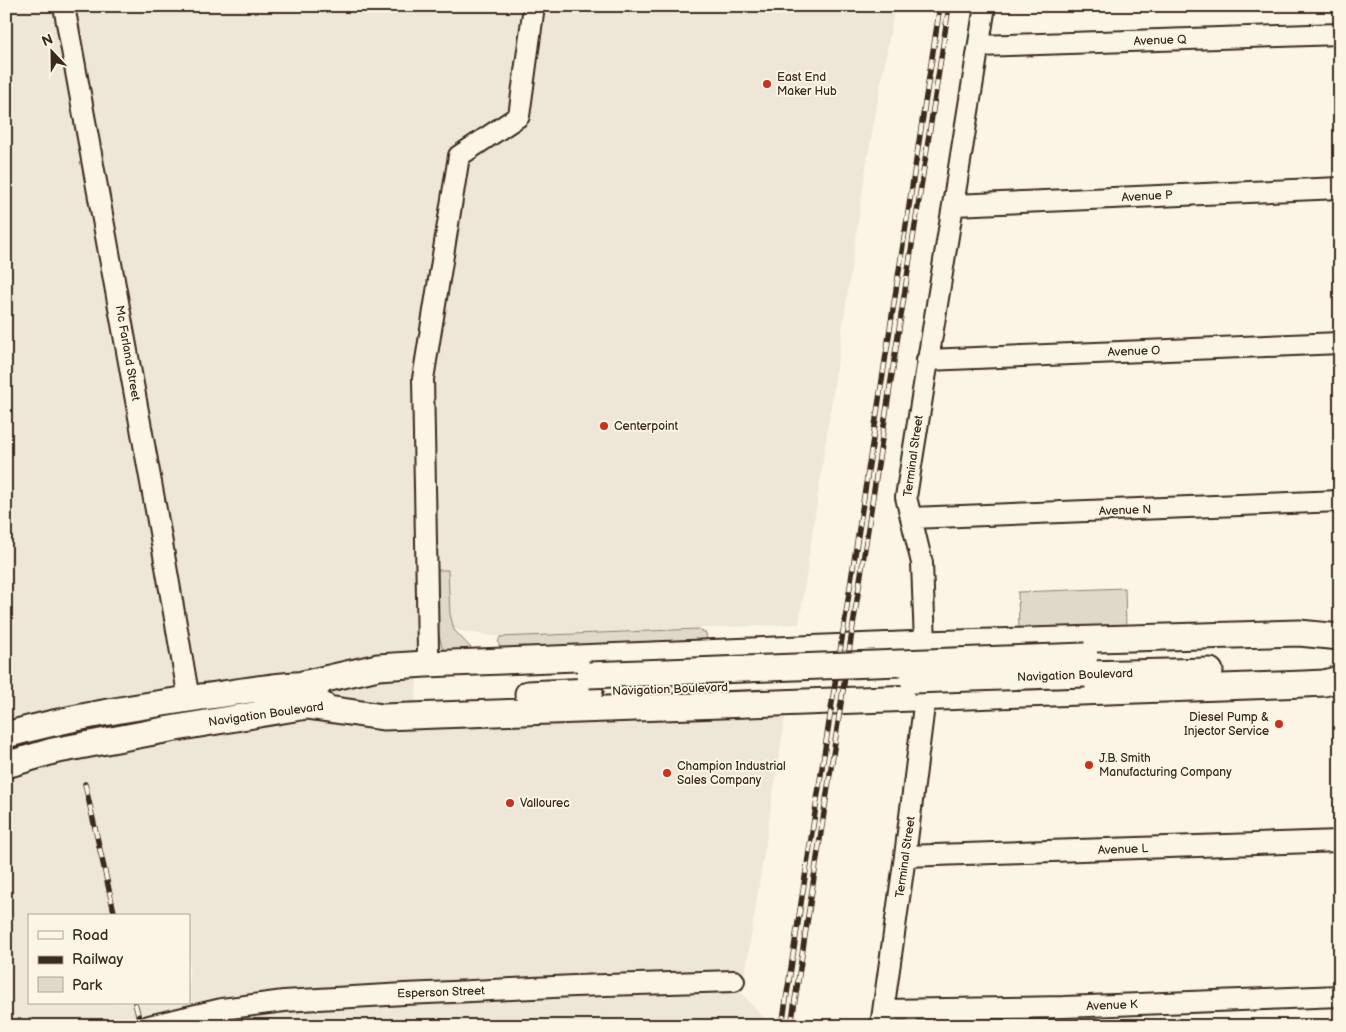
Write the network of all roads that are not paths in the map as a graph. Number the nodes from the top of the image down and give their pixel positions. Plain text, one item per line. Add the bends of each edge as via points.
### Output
1 (64, 6) edge
2 (534, 6) edge
3 (985, 6) edge
4 (1340, 34) edge
5 (979, 46) junction
6 (1340, 188) edge
7 (954, 205) junction
8 (1340, 343) edge
9 (927, 360) junction
10 (1340, 501) edge
11 (911, 518) junction
12 (1340, 637) edge
13 (925, 644) junction
14 (1340, 646) edge
15 (426, 664) junction
16 (1085, 665) junction
17 (1340, 668) edge
18 (1340, 679) edge
19 (305, 695) junction
20 (925, 698) junction
21 (189, 699) junction
22 (202, 724) junction
23 (6, 735) edge
24 (6, 765) edge
25 (1340, 841) edge
26 (906, 856) junction
27 (734, 981) dead end
28 (1340, 996) edge
29 (1063, 1016) edge
30 (882, 1018) edge
31 (149, 1026) edge

1 - 21 street, Mc Farland Street
2 - 15 street via 519,116 459,156 423,378
3 - 5 street, Terminal Street
4 - 5 street, Avenue Q
5 - 7 street, Terminal Street
6 - 7 street, Avenue P
7 - 9 street, Terminal Street
8 - 9 street, Avenue O
9 - 11 street, Terminal Street via 906,497
10 - 11 street, Avenue N
11 - 13 street, Terminal Street via 922,564
12 - 13 main road via 1299,633
13 - 15 main road
13 - 20 street, Terminal Street
14 - 16 main road, Navigation Boulevard
15 - 19 main road via 378,667
16 - 17 main road, Navigation Boulevard
16 - 19 main road, Navigation Boulevard, bridge via 590,683 373,683
18 - 20 main road via 1304,684
19 - 20 main road via 383,717
19 - 21 main road, Navigation Boulevard
19 - 22 main road, Navigation Boulevard
20 - 26 street, Terminal Street
21 - 22 main road
21 - 23 main road, Navigation Boulevard via 113,710
22 - 24 main road, Navigation Boulevard via 54,751
25 - 26 street, Avenue L
26 - 30 street, Terminal Street
27 - 31 street, Esperson Street via 284,1002 222,1010
28 - 29 street, Avenue K
29 - 30 street, Avenue K

